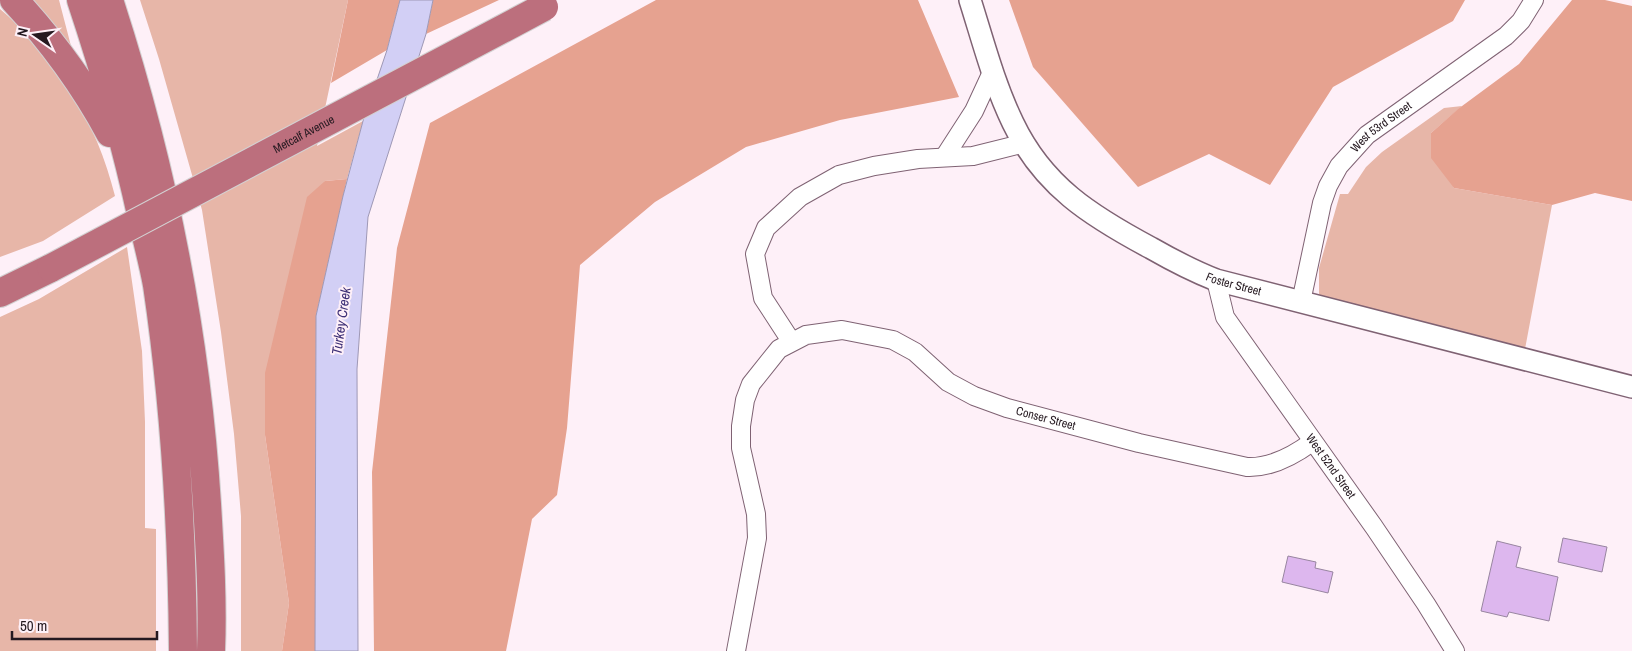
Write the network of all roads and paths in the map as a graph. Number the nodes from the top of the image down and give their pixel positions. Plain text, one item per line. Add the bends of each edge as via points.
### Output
1 (14, 0) edge
2 (81, 0) edge
3 (109, 0) edge
4 (970, 0) edge
5 (1534, 0) edge
6 (551, 4) edge
7 (993, 70) junction
8 (1025, 143) junction
9 (944, 156) junction
10 (132, 174) junction
11 (51, 268) junction
12 (0, 279) edge
13 (1216, 280) junction
14 (0, 293) edge
15 (1301, 302) junction
16 (791, 341) junction
17 (1632, 387) edge
18 (1312, 442) junction
19 (182, 651) edge
20 (211, 651) edge
21 (736, 651) edge
22 (1455, 651) edge

1 - 10 highway via 68,62 91,97
2 - 10 highway via 104,69
3 - 20 highway via 156,160 184,292 204,460
4 - 7 street, Foster Street
5 - 15 street, West 53rd Street via 1506,36 1367,135 1339,166 1322,203
6 - 11 highway, Metcalf Avenue, bridge
7 - 8 street, Foster Street via 1013,122
7 - 9 street via 974,111
8 - 9 street via 973,156
8 - 13 street, Foster Street via 1038,165 1074,202 1108,225
9 - 16 street via 874,166 839,175 800,197 766,228 755,254 763,298
10 - 19 highway via 156,283 173,414 182,553
11 - 12 highway
11 - 14 highway
13 - 15 street, Foster Street
13 - 18 street, West 52nd Street via 1225,317
15 - 17 street, Foster Street
16 - 18 street, Conser Street via 824,330 842,330 893,340 915,352 948,382 1007,408 1247,467 1260,468 1285,459
16 - 21 street, Conser Street via 779,349 750,384 745,400 741,448 756,514 757,538
18 - 22 street, West 52nd Street via 1426,604

